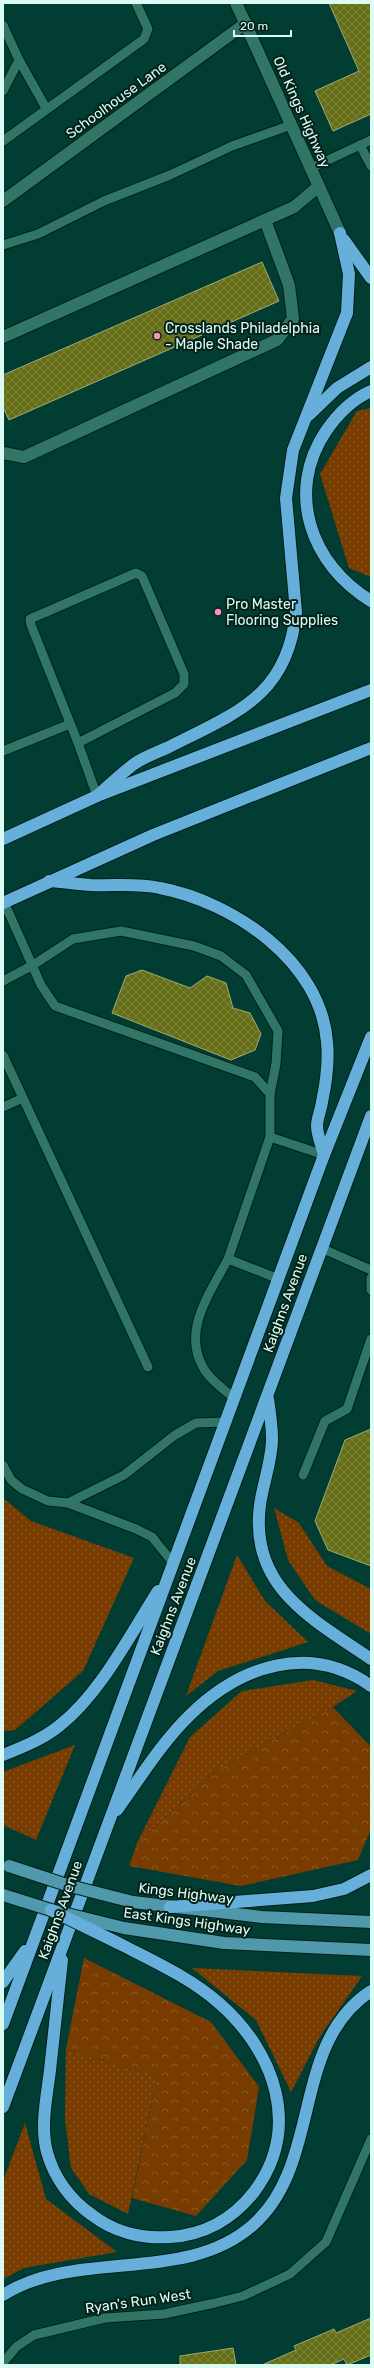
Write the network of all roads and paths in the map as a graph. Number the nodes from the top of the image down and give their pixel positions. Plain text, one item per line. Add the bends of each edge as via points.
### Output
1 (136, 3) edge
2 (236, 3) edge
3 (246, 24) junction
4 (3, 25) edge
5 (19, 60) junction
6 (3, 91) edge
7 (46, 108) junction
8 (292, 125) junction
9 (371, 140) edge
10 (3, 141) edge
11 (360, 145) junction
12 (371, 166) edge
13 (311, 168) junction
14 (319, 186) junction
15 (3, 201) edge
16 (265, 220) junction
17 (340, 233) junction
18 (3, 246) edge
19 (371, 278) edge
20 (3, 337) edge
21 (371, 366) edge
22 (371, 390) edge
23 (304, 420) junction
24 (3, 453) edge
25 (371, 601) edge
26 (371, 690) edge
27 (70, 724) junction
28 (78, 743) junction
29 (371, 748) edge
30 (3, 751) edge
31 (96, 796) junction
32 (3, 839) edge
33 (49, 881) junction
34 (4, 903) edge
35 (33, 965) junction
36 (3, 981) edge
37 (371, 1037) edge
38 (3, 1055) edge
39 (270, 1094) junction
40 (23, 1098) junction
41 (3, 1107) edge
42 (371, 1116) edge
43 (371, 1124) edge
44 (270, 1137) junction
45 (367, 1138) edge
46 (324, 1155) junction
47 (321, 1248) junction
48 (228, 1259) junction
49 (371, 1270) edge
50 (371, 1278) edge
51 (279, 1279) junction
52 (371, 1290) edge
53 (371, 1339) edge
54 (148, 1367) dead end
55 (268, 1395) junction
56 (235, 1399) junction
57 (226, 1422) junction
58 (3, 1465) edge
59 (303, 1476) dead end
60 (68, 1503) junction
61 (172, 1568) junction
62 (371, 1659) edge
63 (371, 1686) edge
64 (3, 1755) edge
65 (108, 1822) junction
66 (6, 1865) edge
67 (371, 1875) edge
68 (3, 1895) edge
69 (170, 1907) junction
70 (51, 1910) junction
71 (371, 1922) edge
72 (34, 1939) junction
73 (64, 1942) junction
74 (371, 1950) edge
75 (3, 1982) edge
76 (371, 1991) edge
77 (3, 2024) edge
78 (3, 2107) edge
79 (371, 2139) edge
80 (3, 2295) edge
81 (3, 2363) edge

1 - 7 lane via 148,29 144,39
2 - 3 street, Old Kings Highway
3 - 8 street, Old Kings Highway
3 - 15 street, Schoolhouse Lane
4 - 5 lane
5 - 6 lane
5 - 7 lane
7 - 10 lane
8 - 13 street, Old Kings Highway
8 - 18 lane via 232,146 170,175 104,201 38,234
9 - 11 lane
11 - 12 lane
11 - 13 lane
13 - 14 street, Old Kings Highway
14 - 16 street via 294,207
14 - 17 street, Old Kings Highway
16 - 20 street
16 - 24 street via 289,285 293,320 277,340 24,457
17 - 19 highway
17 - 23 highway via 349,274 347,313
21 - 23 highway via 337,388
22 - 25 highway via 341,412 322,437 310,466 307,501 312,534 327,562 349,586
23 - 31 highway via 293,450 286,498 296,612 291,643 279,672 249,704 134,764
26 - 31 highway
27 - 28 lane
27 - 28 lane via 30,619 136,573 142,576 184,674 184,684 175,693
27 - 30 lane
28 - 31 lane
29 - 33 highway via 223,806
31 - 32 highway
33 - 34 highway
33 - 46 highway via 92,885 139,885 177,892 225,910 254,929 282,954 305,981 313,995 328,1042 317,1126
34 - 35 lane
35 - 36 lane
35 - 39 lane via 41,985 55,1006 255,1077
35 - 39 lane via 73,939 121,931 194,946 221,956 246,974 278,1031 276,1064
37 - 46 highway, Kaighns Avenue
38 - 40 lane
39 - 44 lane
40 - 41 lane
40 - 54 lane
42 - 45 highway, Kaighns Avenue
43 - 45 highway
44 - 46 lane
44 - 48 lane
45 - 47 highway, Kaighns Avenue
46 - 51 highway, Kaighns Avenue
47 - 49 lane
47 - 55 highway, Kaighns Avenue
48 - 51 lane
48 - 56 lane via 202,1307 194,1342 204,1370
50 - 52 lane
51 - 56 highway, Kaighns Avenue
53 - 59 lane via 347,1409 325,1421
55 - 62 highway via 272,1440 259,1522 262,1553 285,1595
55 - 65 highway, Kaighns Avenue
56 - 57 highway, Kaighns Avenue
57 - 60 lane via 196,1423 175,1435 124,1475
57 - 61 highway, Kaighns Avenue
58 - 60 lane via 11,1480 22,1489 48,1501
60 - 61 lane via 136,1529 152,1538
61 - 64 highway via 87,1700 60,1726 43,1737
61 - 72 highway, Kaighns Avenue
63 - 65 highway via 345,1672 312,1663 277,1665 242,1676 212,1696 189,1716
65 - 73 highway, Kaighns Avenue
66 - 69 main road, Kings Highway, bridge via 70,1886 133,1902
67 - 69 highway via 344,1889 313,1896
68 - 70 main road, East Kings Highway, bridge
69 - 71 main road, Kings Highway via 262,1917
70 - 73 highway, bridge via 182,1976 219,2003 251,2039 268,2068 278,2104 278,2135 274,2156 267,2172 249,2198 237,2211 209,2228 194,2234 158,2238 141,2236 112,2227 72,2198 52,2168 47,2151 45,2117
70 - 74 main road, East Kings Highway, bridge via 124,1928 224,1943
72 - 75 highway
72 - 77 highway, Kaighns Avenue
73 - 78 highway, Kaighns Avenue
76 - 80 highway via 347,2011 326,2044 296,2156 279,2194 252,2225 236,2238 199,2254 47,2277
79 - 81 lane, Ryan's Run West via 326,2242 290,2274 243,2296 215,2303 164,2314 105,2318 34,2335 16,2347

